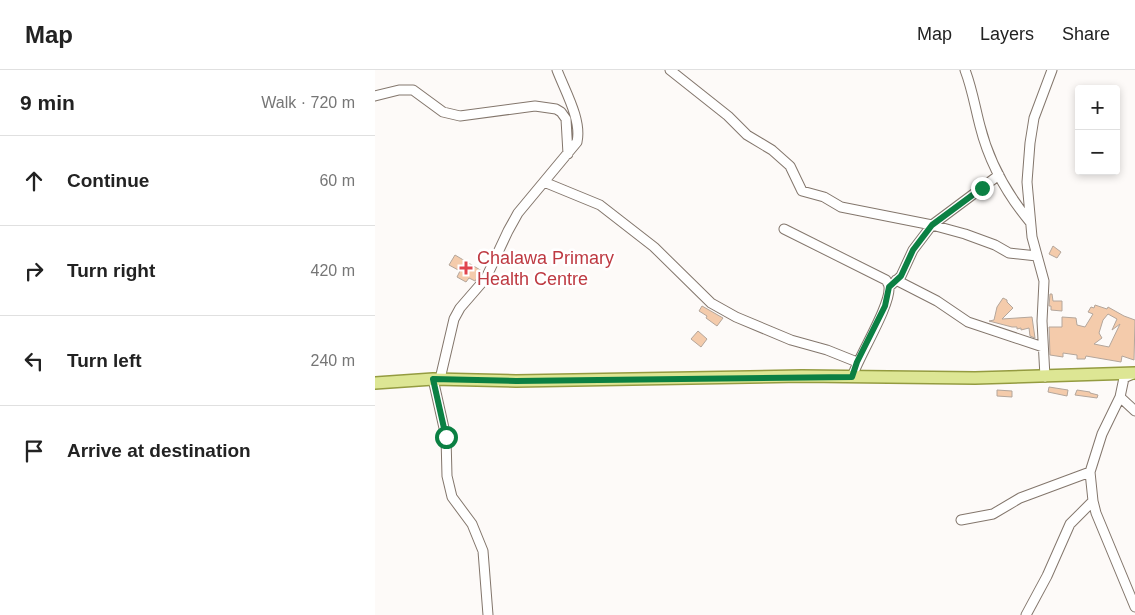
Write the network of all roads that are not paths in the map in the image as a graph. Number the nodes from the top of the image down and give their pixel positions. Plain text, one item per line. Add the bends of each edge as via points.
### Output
1 (557, 70) edge
2 (670, 70) edge
3 (965, 70) edge
4 (1052, 70) edge
5 (375, 96) edge
6 (568, 154) junction
7 (999, 175) junction
8 (544, 182) junction
9 (1030, 222) junction
10 (932, 225) junction
11 (784, 229) dead end
12 (1037, 256) junction
13 (896, 280) junction
14 (889, 287) junction
15 (1043, 347) junction
16 (857, 362) junction
17 (1135, 373) edge
18 (852, 377) junction
19 (1045, 377) junction
20 (437, 379) junction
21 (375, 383) edge
22 (1120, 397) junction
23 (1135, 411) edge
24 (1090, 472) junction
25 (1093, 501) junction
26 (961, 520) dead end
27 (1135, 607) edge
28 (488, 615) edge
29 (1026, 615) edge

1 - 6 street via 579,128 577,142
2 - 10 street via 747,135 772,150 789,166 802,191 824,197 841,207
3 - 7 street via 981,128
4 - 9 street via 1037,107 1030,143 1027,182
5 - 6 street via 413,90 443,112 461,116 535,106 556,109 566,119
6 - 8 street
7 - 9 street via 1011,199
7 - 10 street
8 - 16 street via 600,205 654,248 711,303 791,340
8 - 20 street via 515,219 487,278 454,319
9 - 12 street
10 - 12 street via 965,234 1009,253
10 - 13 street
11 - 14 street via 877,274 886,280
12 - 15 street via 1044,281
13 - 14 street
13 - 15 street via 969,322
14 - 16 street via 885,306
15 - 19 street
16 - 18 street
17 - 19 main road
17 - 22 street via 1124,378
18 - 19 main road
18 - 20 main road
20 - 21 main road
20 - 28 street via 446,437 447,476 452,497 472,524 483,552
22 - 23 street
22 - 24 street via 1102,434
24 - 25 street
24 - 26 street via 1020,498 993,514
25 - 27 street
25 - 29 street via 1070,524

